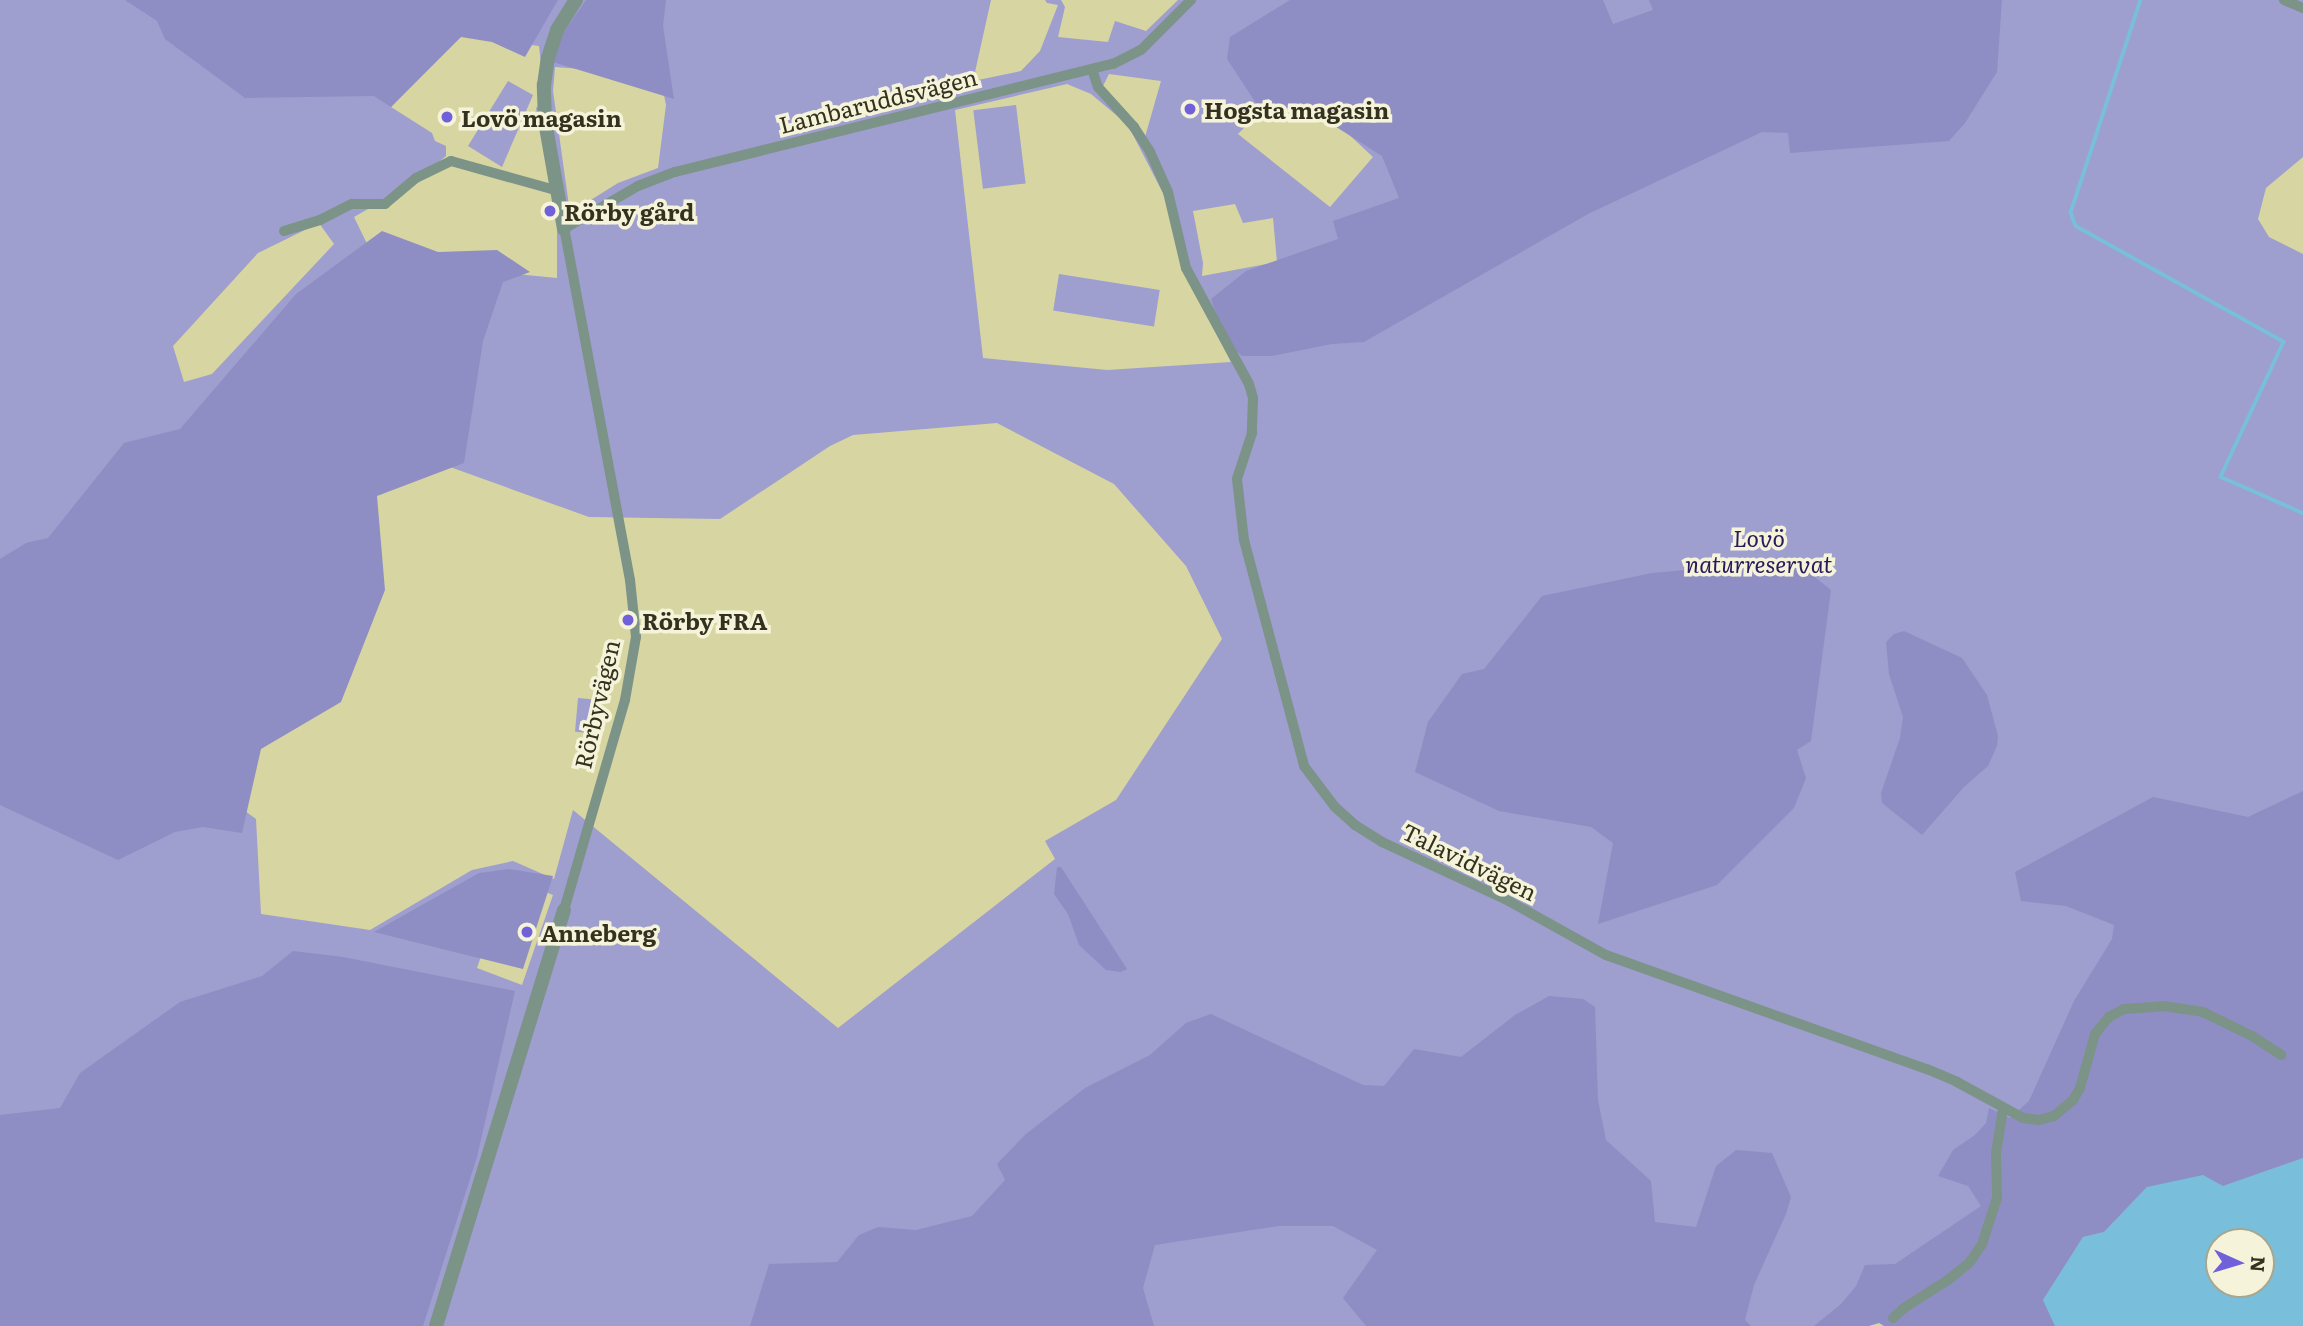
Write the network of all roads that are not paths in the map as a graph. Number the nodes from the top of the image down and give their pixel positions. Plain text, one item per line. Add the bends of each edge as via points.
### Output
1 (576, 0) edge
2 (1191, 0) edge
3 (2284, 0) edge
4 (2303, 8) edge
5 (1092, 69) junction
6 (555, 190) junction
7 (564, 229) junction
8 (284, 231) dead end
9 (564, 909) joint
10 (2281, 1055) dead end
11 (2003, 1109) junction
12 (1893, 1318) dead end
13 (436, 1326) edge

1 - 6 street, Rörbyvägen via 557,30 544,85
2 - 5 street, Lambaruddsvägen via 1141,50
3 - 4 street
5 - 7 street, Lambaruddsvägen via 675,172 638,186
5 - 11 street, Talavidvägen via 1098,87 1150,152 1168,192 1186,268 1249,384 1252,433 1237,479 1241,529 1304,766 1335,807 1382,842 1505,899 1606,955 1927,1069
6 - 7 street, Rörbyvägen
6 - 8 street via 451,161 416,178 385,204 352,204
7 - 9 street, Rörbyvägen via 630,580 636,637 625,700
9 - 13 street, Rörbyvägen
10 - 11 street, Talavidvägen via 2203,1012 2163,1006 2124,1009 2100,1025 2080,1088 2064,1110 2039,1120
11 - 12 street via 1996,1153 1997,1198 1982,1244 1970,1262

